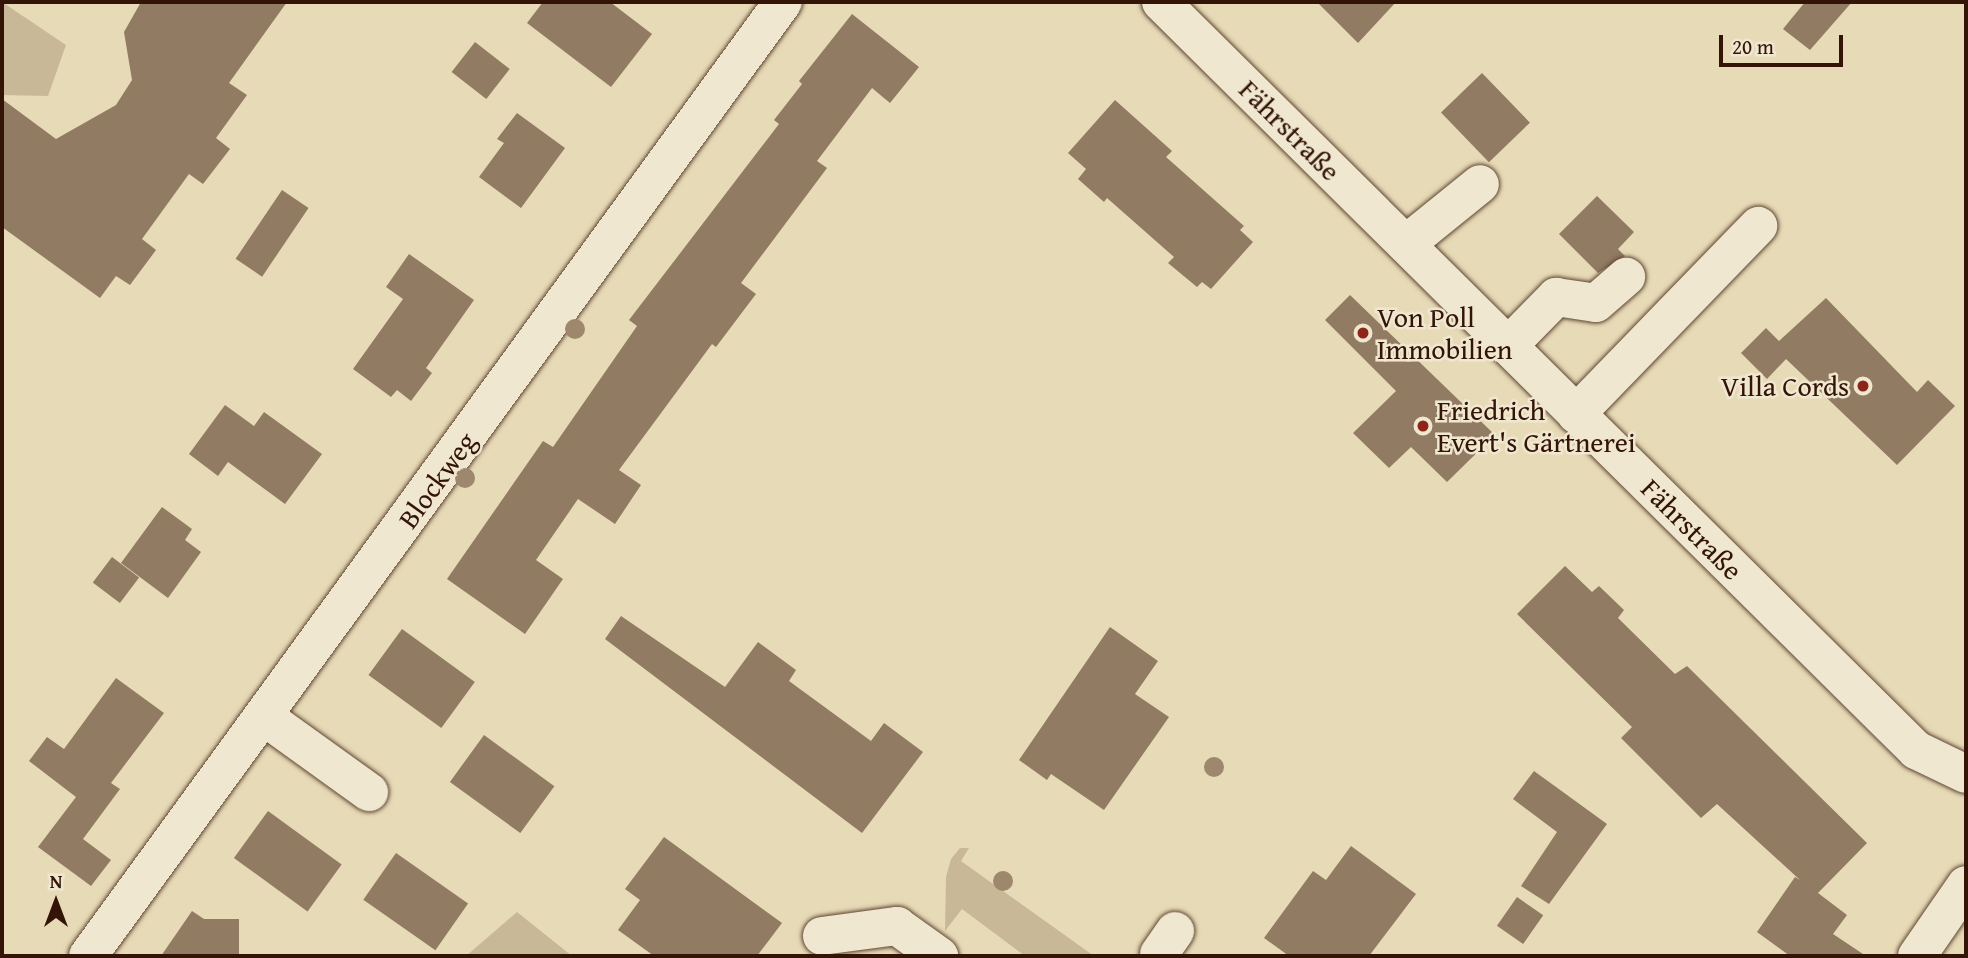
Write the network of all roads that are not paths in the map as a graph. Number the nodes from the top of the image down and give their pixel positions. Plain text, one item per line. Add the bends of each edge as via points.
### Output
1 (783, 2) edge
2 (1161, 2) edge
3 (1480, 184) dead end
4 (1758, 226) dead end
5 (1406, 244) junction
6 (1626, 277) dead end
7 (1508, 346) junction
8 (1576, 414) junction
9 (266, 718) junction
10 (1966, 774) edge
11 (369, 792) dead end
12 (1966, 885) edge
13 (822, 936) dead end
14 (88, 956) edge
15 (939, 956) edge
16 (1917, 956) edge

1 - 9 street, Blockweg
2 - 5 street, Fährstraße
3 - 5 street
4 - 8 street
5 - 7 street, Fährstraße
6 - 7 street via 1596,303 1556,297
7 - 8 street, Fährstraße
8 - 10 street, Fährstraße via 1916,750
9 - 11 street
9 - 14 street, Blockweg
12 - 16 street
13 - 15 street via 897,926

